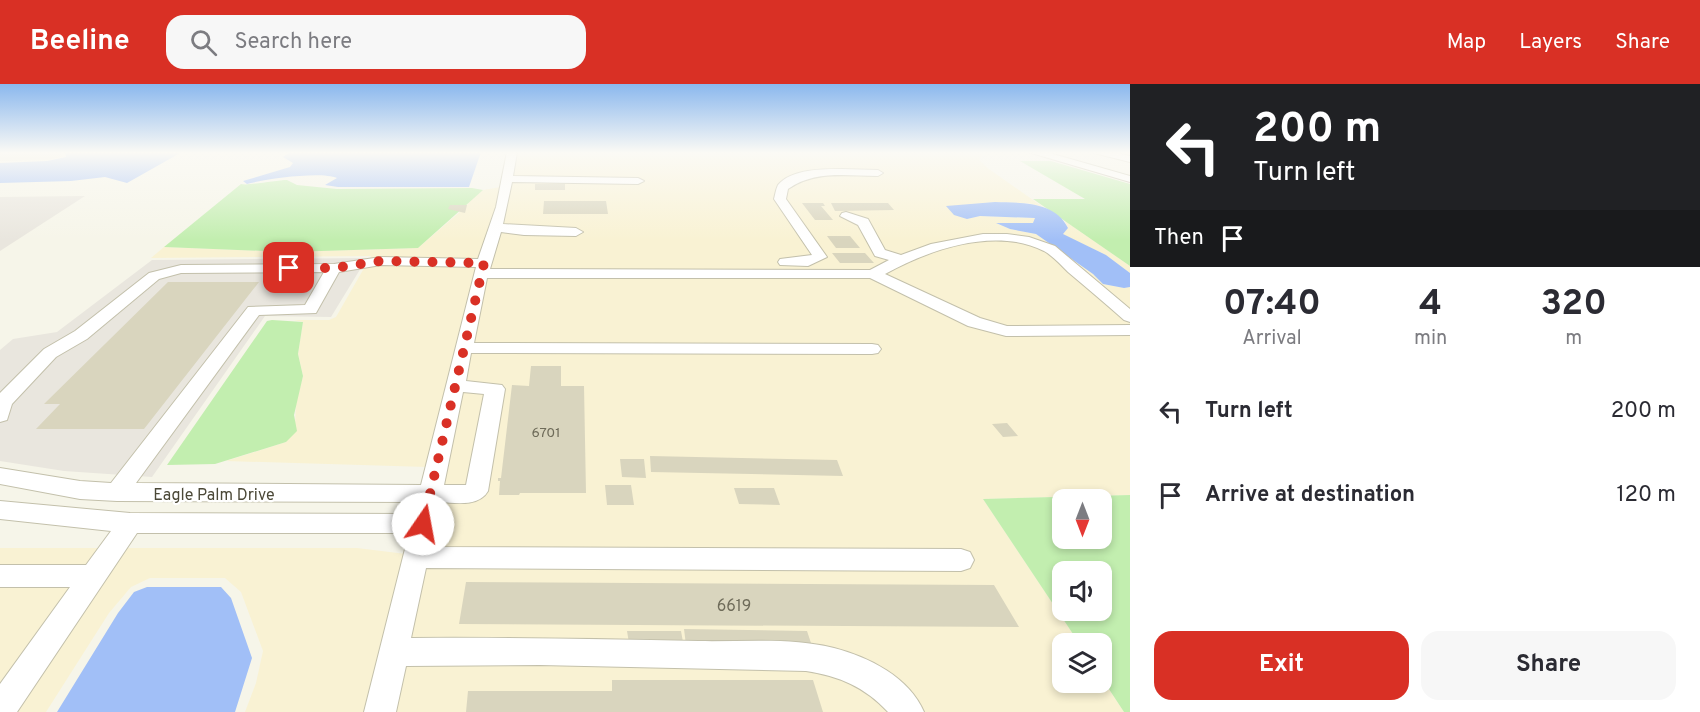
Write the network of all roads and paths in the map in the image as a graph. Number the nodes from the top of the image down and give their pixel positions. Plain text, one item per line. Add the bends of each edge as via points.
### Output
1 (506, 181) edge
2 (794, 181) edge
3 (846, 216) dead end
4 (495, 227) junction
5 (576, 232) dead end
6 (900, 259) junction
7 (484, 266) junction
8 (334, 268) junction
9 (873, 274) junction
10 (1130, 317) edge
11 (1130, 330) edge
12 (464, 348) junction
13 (872, 349) dead end
14 (455, 386) junction
15 (0, 415) edge
16 (0, 476) edge
17 (117, 492) junction
18 (430, 493) junction
19 (0, 510) edge
20 (130, 523) junction
21 (423, 524) junction
22 (415, 557) junction
23 (961, 560) dead end
24 (0, 576) edge
25 (93, 576) junction
26 (393, 652) junction
27 (0, 710) edge
28 (380, 712) edge
29 (908, 712) edge

1 - 4 street
2 - 7 street via 783,187 780,199 820,257 808,262
3 - 6 street via 863,222 880,253
4 - 5 street
4 - 7 street
6 - 9 street
6 - 10 street via 985,237 1039,243
7 - 8 street via 381,261
7 - 9 street via 601,275
7 - 12 street
8 - 15 street via 181,269 154,276 81,335 50,353 2,402
8 - 17 street via 310,310 254,310
9 - 11 street via 974,322 1006,331
12 - 13 street
12 - 14 street
14 - 18 street
14 - 18 street, Eagle Palm Drive via 495,389 476,491
16 - 17 street, Eagle Palm Drive via 80,490
17 - 18 street, Eagle Palm Drive
18 - 21 street
19 - 20 street, Eagle Palm Drive
20 - 21 street, Eagle Palm Drive
20 - 25 street
21 - 22 street
22 - 23 street
22 - 26 street
24 - 25 street
25 - 27 street
26 - 28 street
26 - 29 street via 540,651 822,659 859,670 880,682

